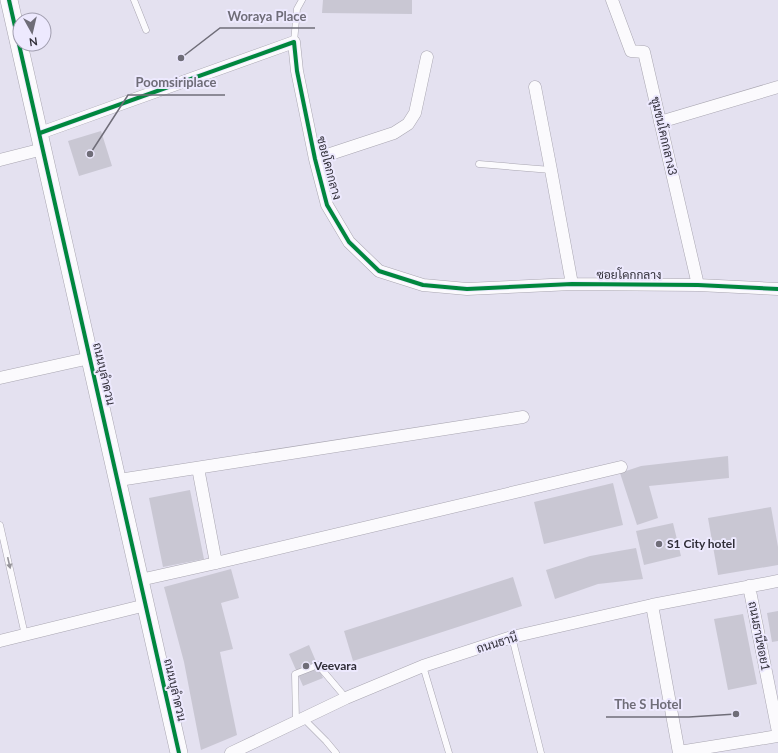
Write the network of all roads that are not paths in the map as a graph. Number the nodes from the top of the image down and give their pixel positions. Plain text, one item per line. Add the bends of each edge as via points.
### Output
1 (10, 0) edge
2 (134, 0) edge
3 (302, 0) edge
4 (612, 0) edge
5 (146, 30) dead end
6 (294, 42) junction
7 (427, 57) dead end
8 (535, 87) dead end
9 (778, 87) edge
10 (660, 122) junction
11 (41, 141) junction
12 (315, 159) junction
13 (0, 160) edge
14 (478, 164) dead end
15 (552, 170) junction
16 (572, 284) junction
17 (698, 285) junction
18 (778, 289) edge
19 (90, 358) junction
20 (0, 378) edge
21 (523, 417) dead end
22 (621, 467) dead end
23 (198, 468) junction
24 (118, 480) junction
25 (0, 525) edge
26 (216, 563) junction
27 (140, 580) junction
28 (778, 581) edge
29 (749, 586) junction
30 (146, 605) junction
31 (652, 605) junction
32 (25, 635) junction
33 (512, 637) junction
34 (0, 641) edge
35 (423, 666) junction
36 (346, 698) junction
37 (300, 720) junction
38 (778, 732) edge
39 (778, 736) edge
40 (679, 752) edge
41 (179, 753) edge
42 (231, 753) edge
43 (336, 753) edge
44 (449, 753) edge
45 (541, 753) edge

1 - 11 street, ถนนบุลำดวน
2 - 5 lane
3 - 6 lane via 297,9
4 - 10 street, ชุมชนโคกกลาง3 via 631,51 644,52
6 - 11 street
6 - 12 street, ซอยโคกกลาง via 297,71
7 - 12 street via 415,113 408,124 394,133
8 - 15 street
9 - 10 street
10 - 17 street, ชุมชนโคกกลาง3
11 - 13 street
11 - 19 street, ถนนบุลำดวน
12 - 16 street, ซอยโคกกลาง via 327,205 349,242 379,271 423,286 467,289
14 - 15 lane
15 - 16 street
16 - 17 street, ซอยโคกกลาง
17 - 18 street, ซอยโคกกลาง
19 - 20 street
19 - 24 street, ถนนบุลำดวน
21 - 23 street
22 - 26 street
23 - 24 street
23 - 26 street
24 - 27 street, ถนนบุลำดวน
25 -> 32 lane
26 - 27 street
27 - 30 street, ถนนบุลำดวน
28 - 29 street, ถนนธานี
29 - 31 street, ถนนธานี
29 - 38 street, ถนนธานีซอย1
30 - 32 street
30 - 41 street, ถนนบุลำดวน
31 - 33 street, ถนนธานี
31 - 40 street
32 - 34 street
33 - 35 street, ถนนธานี
33 - 45 lane
35 - 36 street, ถนนธานี
35 - 44 lane
36 - 37 street, ถนนธานี
36 - 37 lane via 318,665 295,674
37 - 42 street, ถนนธานี
37 - 43 lane via 326,740
39 - 40 street

